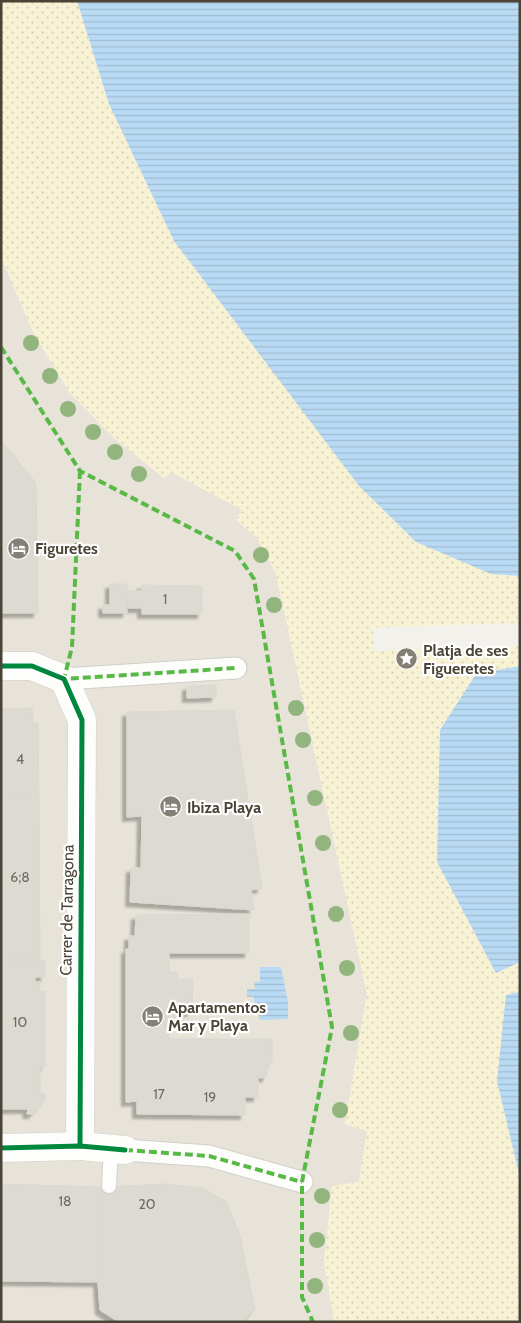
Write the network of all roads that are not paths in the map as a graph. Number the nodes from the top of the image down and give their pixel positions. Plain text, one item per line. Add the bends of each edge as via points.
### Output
1 (1, 666) edge
2 (236, 668) dead end
3 (64, 679) junction
4 (80, 1146) junction
5 (1, 1148) edge
6 (118, 1149) junction
7 (302, 1182) dead end
8 (110, 1186) dead end

1 - 3 street via 32,666
2 - 3 street
3 - 4 street, Carrer de Tarragona via 82,720
4 - 5 street
4 - 6 street
6 - 7 street via 209,1156
6 - 8 lane

